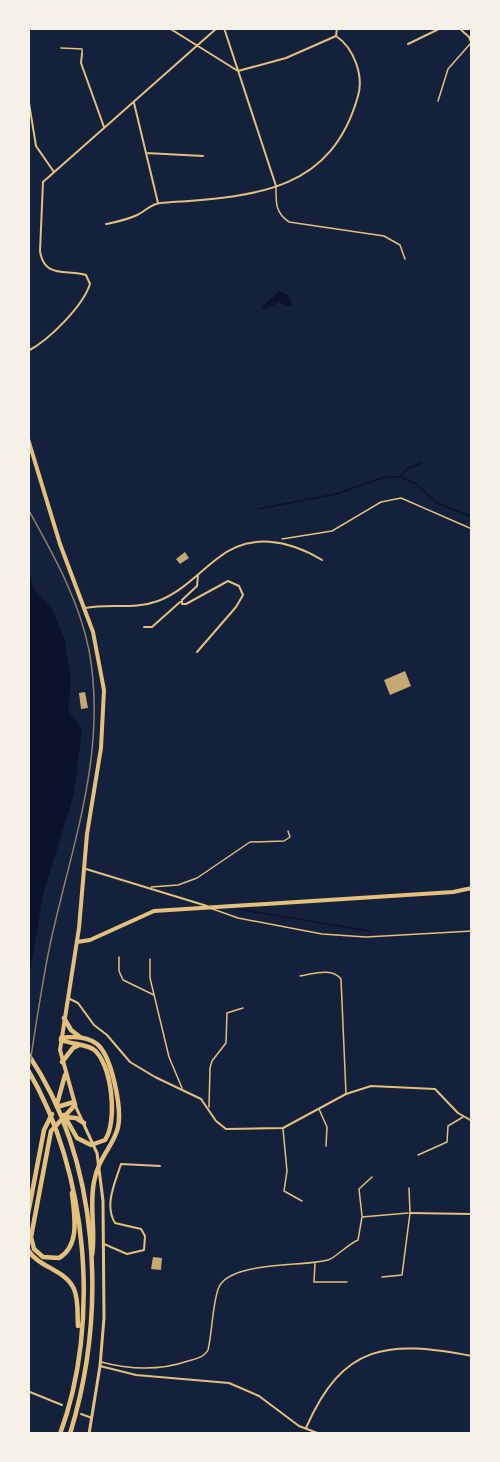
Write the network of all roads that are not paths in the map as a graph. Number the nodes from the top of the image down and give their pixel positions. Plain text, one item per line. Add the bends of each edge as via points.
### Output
1 (169, 28) edge
2 (218, 28) edge
3 (224, 28) edge
4 (337, 28) edge
5 (441, 28) edge
6 (459, 28) edge
7 (471, 33) edge
8 (336, 36) junction
9 (469, 37) junction
10 (408, 44) dead end
11 (471, 44) edge
12 (197, 46) junction
13 (60, 48) dead end
14 (82, 54) joint
15 (238, 71) junction
16 (28, 97) edge
17 (438, 101) dead end
18 (133, 102) junction
19 (29, 108) edge
20 (104, 127) junction
21 (146, 153) junction
22 (203, 156) dead end
23 (54, 171) junction
24 (276, 186) junction
25 (158, 203) junction
26 (106, 224) dead end
27 (405, 258) dead end
28 (28, 351) edge
29 (28, 438) edge
30 (322, 560) dead end
31 (198, 575) junction
32 (180, 602) junction
33 (85, 608) junction
34 (144, 627) dead end
35 (197, 652) dead end
36 (288, 831) dead end
37 (86, 869) junction
38 (144, 888) junction
39 (471, 888) edge
40 (207, 906) junction
41 (471, 931) edge
42 (77, 942) junction
43 (119, 957) dead end
44 (150, 959) dead end
45 (300, 976) dead end
46 (154, 995) junction
47 (68, 998) junction
48 (243, 1008) dead end
49 (64, 1018) junction
50 (82, 1038) junction
51 (61, 1039) junction
52 (79, 1045) junction
53 (28, 1054) edge
54 (62, 1062) junction
55 (28, 1070) edge
56 (65, 1075) junction
57 (183, 1089) junction
58 (346, 1094) junction
59 (75, 1103) junction
60 (56, 1105) junction
61 (209, 1107) junction
62 (318, 1108) junction
63 (61, 1117) junction
64 (463, 1117) junction
65 (471, 1121) edge
66 (84, 1124) junction
67 (283, 1128) junction
68 (326, 1146) dead end
69 (418, 1155) dead end
70 (160, 1166) dead end
71 (71, 1175) junction
72 (372, 1177) dead end
73 (408, 1188) dead end
74 (302, 1201) dead end
75 (410, 1213) junction
76 (28, 1214) edge
77 (471, 1214) edge
78 (362, 1217) junction
79 (104, 1244) junction
80 (28, 1250) edge
81 (315, 1262) junction
82 (91, 1264) junction
83 (382, 1277) dead end
84 (347, 1282) dead end
85 (80, 1337) junction
86 (471, 1356) edge
87 (100, 1361) junction
88 (100, 1366) junction
89 (30, 1392) dead end
90 (62, 1405) dead end
91 (81, 1414) dead end
92 (92, 1418) junction
93 (305, 1429) junction
94 (60, 1434) edge
95 (70, 1434) edge
96 (89, 1434) edge
97 (320, 1434) edge

1 - 12 street
2 - 12 street
3 - 15 street
4 - 8 street
5 - 10 street
6 - 9 street
7 - 9 street
8 - 15 street via 286,58
8 - 24 street via 362,77 350,123 321,163 298,179
9 - 11 street
11 - 17 lane via 448,69
12 - 15 street
12 - 18 street
13 - 14 lane via 82,49
14 - 20 street via 81,63
15 - 24 street
16 - 19 street
18 - 20 street
18 - 21 street
19 - 23 street via 36,146
20 - 23 street
21 - 22 street
21 - 25 street
23 - 28 street via 41,187 41,257 51,271 84,274 90,278 90,284 51,335
24 - 25 street via 188,202
24 - 27 lane via 276,207 289,222 384,236 400,245
25 - 26 street via 136,216
29 - 33 main road via 60,544
30 - 31 street via 299,547 277,542 239,546
31 - 32 street via 197,586
31 - 33 street via 156,602
32 - 34 street via 152,627
32 - 35 street via 186,604 224,582 232,581 242,591 236,607
33 - 37 main road via 100,660 104,712
36 - 38 lane via 288,839 250,842 197,878 178,885
37 - 38 street
37 - 42 main road
38 - 40 street
39 - 40 main road
40 - 41 lane via 228,916 322,934 366,937
40 - 42 main road via 154,911
42 - 47 main road
43 - 46 lane via 123,981
44 - 46 lane
45 - 58 lane via 331,972 341,979
46 - 57 lane via 169,1057
47 - 49 main road
47 - 57 street via 80,1005 130,1062
48 - 61 lane via 226,1013 226,1043 210,1068
49 - 50 highway
49 - 51 main road
50 - 51 highway
50 - 82 highway via 102,1050 115,1090 119,1123 97,1166 92,1194
51 - 52 highway
51 - 54 main road
52 - 54 highway
52 - 60 highway via 95,1050 99,1056 109,1088 113,1122 108,1136 90,1145 77,1138
53 - 60 highway
54 - 56 main road
55 - 71 highway via 47,1104
56 - 59 main road
56 - 60 highway
57 - 61 street
58 - 62 street
58 - 64 street via 381,1084 431,1088
59 - 60 highway
59 - 63 highway
59 - 66 street
60 - 76 highway via 44,1130
60 - 82 highway via 85,1203
61 - 67 street via 216,1121 226,1129
62 - 67 street
62 - 68 lane via 327,1127
63 - 66 highway via 76,1118
63 - 71 highway via 51,1131 31,1229 31,1243 43,1257 59,1258 72,1244
64 - 65 street
64 - 69 lane via 448,1126 447,1142
66 - 79 street via 101,1171
67 - 74 lane via 284,1191
70 - 79 street via 121,1164 110,1196 111,1217 115,1223 141,1229 146,1240 144,1250 127,1254
71 - 85 highway via 81,1239
72 - 78 lane via 359,1189
73 - 75 lane
75 - 77 street
75 - 78 lane
75 - 83 lane via 402,1275
78 - 81 lane via 358,1240 331,1260
79 - 87 street
80 - 85 highway via 70,1282 78,1304
81 - 84 lane via 314,1282
81 - 87 lane via 257,1268 223,1280 217,1290 208,1350 202,1356 167,1369 125,1368
82 - 95 highway via 87,1351
85 - 94 highway via 73,1386
86 - 93 street via 422,1348 367,1354 344,1371 324,1394
87 - 88 street
88 - 92 street
88 - 93 street via 136,1375 229,1383 259,1396
89 - 90 street
91 - 92 street
92 - 96 street
93 - 97 street

